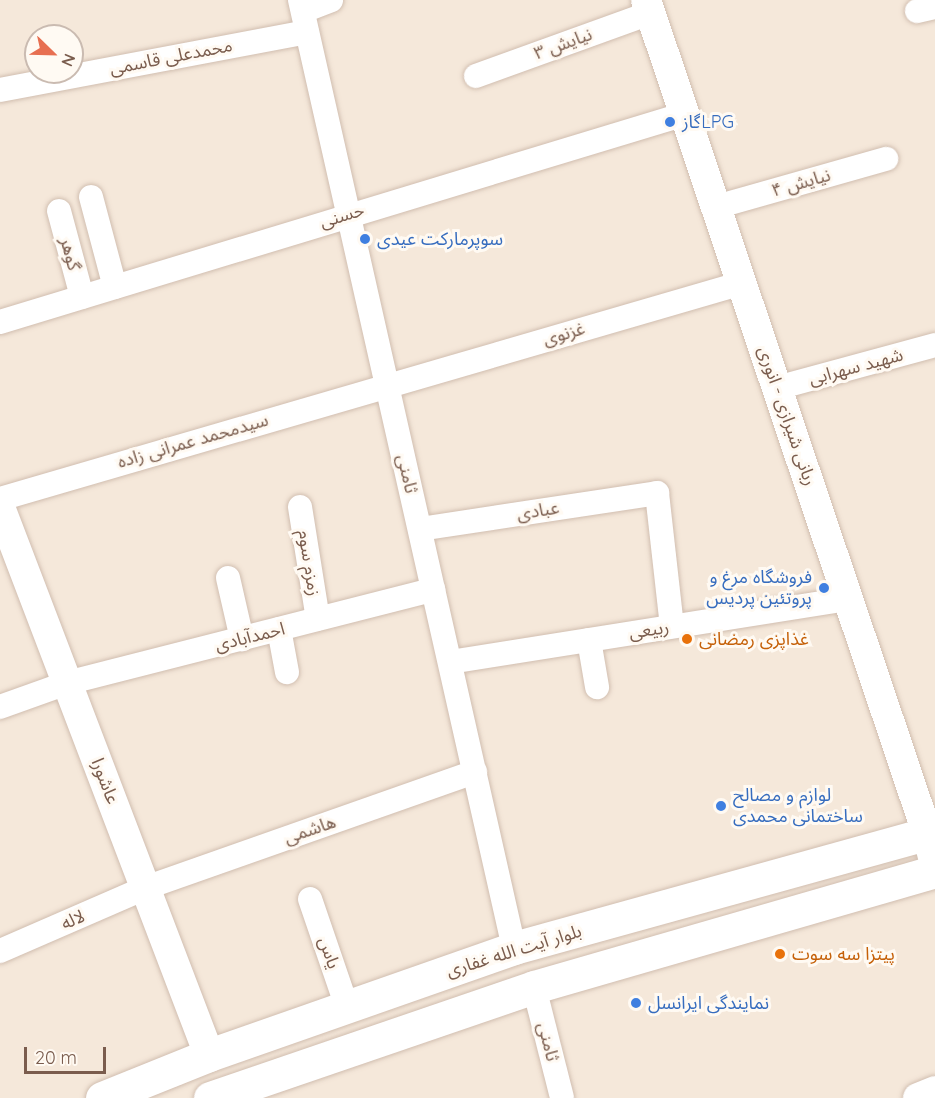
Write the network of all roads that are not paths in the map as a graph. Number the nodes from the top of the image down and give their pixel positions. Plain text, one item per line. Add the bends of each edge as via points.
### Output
1 (331, 0) edge
2 (648, 6) edge
3 (303, 14) edge
4 (476, 76) dead end
5 (0, 90) edge
6 (685, 114) junction
7 (886, 159) dead end
8 (91, 197) dead end
9 (716, 207) junction
10 (58, 211) dead end
11 (348, 214) junction
12 (742, 283) junction
13 (115, 287) junction
14 (82, 297) junction
15 (0, 322) edge
16 (935, 345) edge
17 (387, 386) junction
18 (777, 388) junction
19 (0, 499) edge
20 (0, 507) edge
21 (300, 507) dead end
22 (420, 529) junction
23 (228, 578) dead end
24 (433, 590) junction
25 (848, 598) junction
26 (318, 619) junction
27 (672, 626) junction
28 (279, 629) junction
29 (242, 639) junction
30 (589, 640) junction
31 (450, 662) junction
32 (287, 672) dead end
33 (67, 683) junction
34 (597, 687) dead end
35 (0, 706) edge
36 (475, 772) junction
37 (931, 832) edge
38 (935, 865) edge
39 (935, 872) edge
40 (145, 888) junction
41 (310, 899) dead end
42 (514, 948) junction
43 (0, 951) edge
44 (534, 987) junction
45 (347, 1007) junction
46 (209, 1055) junction
47 (935, 1091) edge
48 (217, 1096) edge
49 (102, 1098) edge
50 (562, 1098) edge
51 (918, 1098) edge

1 - 3 street, محمدعلی قاسمی
2 - 4 street, نیایش ۳
2 - 6 street, ربانی شیرازی - انوری
3 - 5 street, محمدعلی قاسمی
3 - 11 street, ثامنی
6 - 9 street, ربانی شیرازی - انوری
6 - 11 street, حسنی
7 - 9 street, نیایش ۴
8 - 13 street
9 - 12 street, ربانی شیرازی - انوری
10 - 14 street, گوهر
11 - 13 street, حسنی
11 - 17 street, ثامنی
12 - 17 street, غزنوی
12 - 18 street, ربانی شیرازی - انوری
13 - 14 street, حسنی
14 - 15 street, حسنی
16 - 18 street, شهید سهرابی
17 - 19 street, سیدمحمد عمرانی زاده
17 - 22 street, ثامنی
18 - 25 street, ربانی شیرازی - انوری
20 - 33 street, عاشورا
21 - 26 street, زمزم سوم
22 - 24 street, ثامنی
22 - 27 street, عبادی via 657,493
23 - 29 street
24 - 26 street, احمدآبادی
24 - 31 street, ثامنی
25 - 27 street, ربیعی
25 - 37 street, ربانی شیرازی - انوری
26 - 28 street, احمدآبادی
27 - 30 street, ربیعی
28 - 29 street, احمدآبادی
28 - 32 street
29 - 33 street, احمدآبادی
30 - 31 street, ربیعی
30 - 34 street
31 - 36 street, ثامنی
33 - 35 street, احمدآبادی
33 - 40 street, عاشورا
36 - 40 street, هاشمی
36 - 42 street, ثامنی
37 - 38 street, ربانی شیرازی - انوری
37 - 42 main road, بلوار آیت الله غفاری
39 - 44 main road
40 - 43 street, لاله
40 - 46 street, عاشورا
41 - 45 street, یاس
42 - 45 main road, بلوار آیت الله غفاری
44 - 48 main road
44 - 50 street, ثامنی
45 - 46 main road, بلوار آیت الله غفاری
46 - 48 main road
46 - 49 main road, بلوار آیت الله غفاری
47 - 51 street

